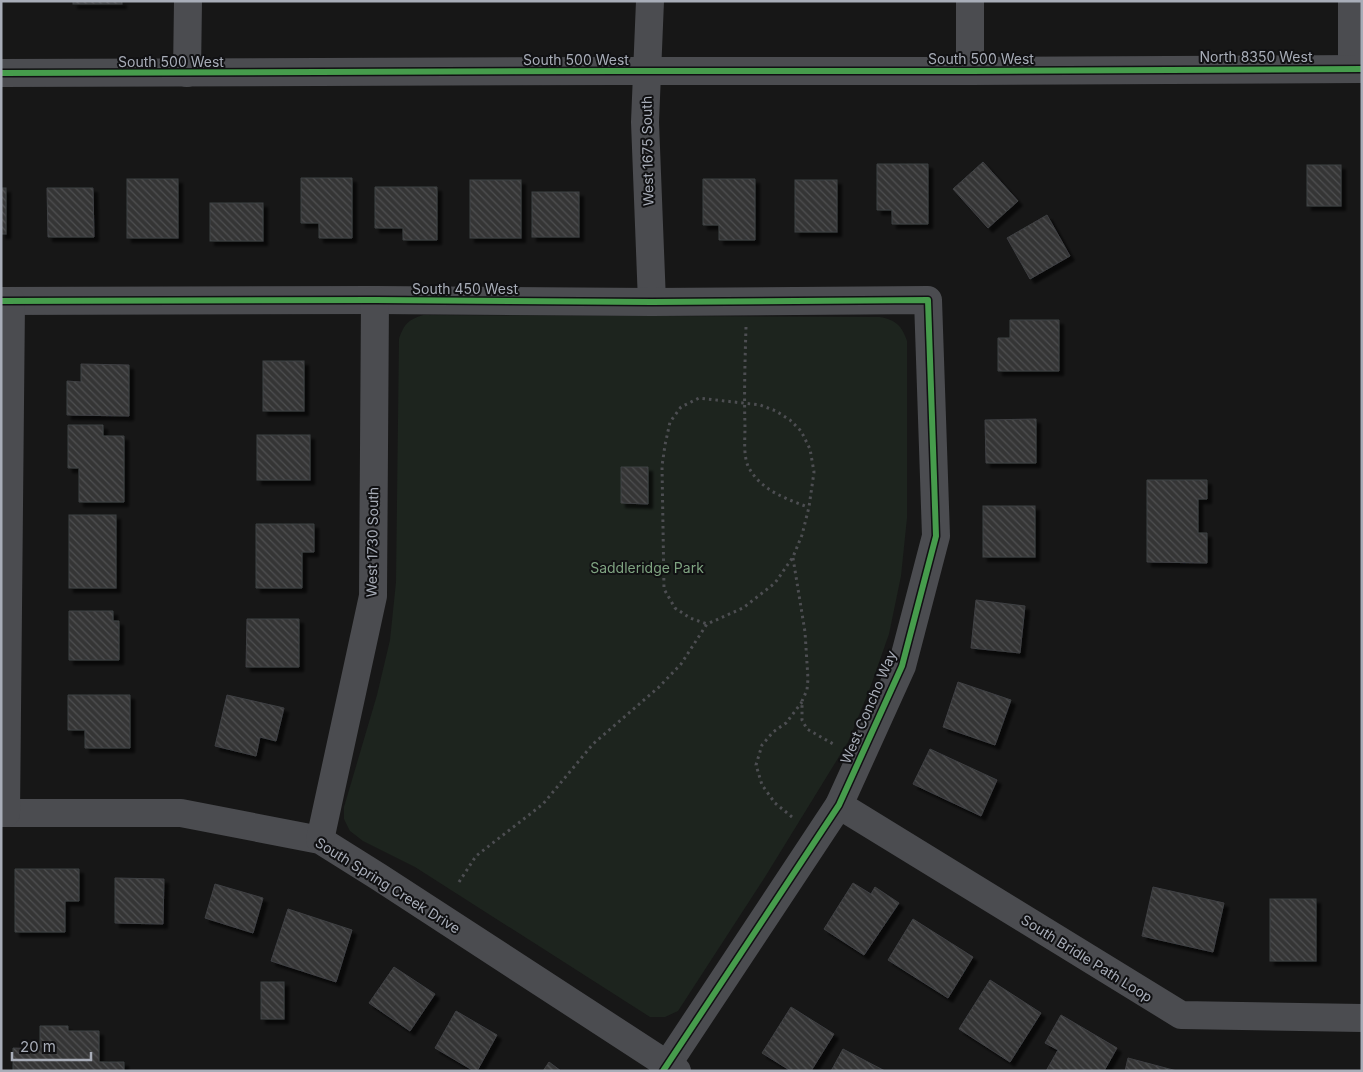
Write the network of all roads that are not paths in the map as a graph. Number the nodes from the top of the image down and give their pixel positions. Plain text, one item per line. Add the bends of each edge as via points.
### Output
1 (188, 1) edge
2 (650, 1) edge
3 (970, 1) edge
4 (1352, 1) edge
5 (1357, 68) edge
6 (1151, 69) joint
7 (646, 71) junction
8 (970, 71) junction
9 (1, 73) edge
10 (187, 74) junction
11 (375, 300) junction
12 (928, 300) joint
13 (6, 301) edge
14 (652, 302) junction
15 (839, 805) junction
16 (3, 813) edge
17 (320, 840) junction
18 (1362, 1018) edge
19 (669, 1069) edge

1 - 10 street
2 - 7 street, West 1675 South
3 - 8 street
4 - 5 street
5 - 6 street, North 8350 West
6 - 8 street, South 500 West
7 - 8 street, South 500 West
7 - 10 street, South 500 West
7 - 14 street, West 1675 South
9 - 10 street, South 500 West
11 - 13 street, South 450 West
11 - 14 street, South 450 West
11 - 17 street, West 1730 South via 373,596
12 - 14 street, South 450 West
12 - 15 street, West Concho Way via 936,536 902,666
13 - 16 street
15 - 18 street, South Bridle Path Loop via 1181,1015
15 - 19 street, West Concho Way
16 - 17 street, South Spring Creek Drive via 181,813
17 - 19 street, South Spring Creek Drive

